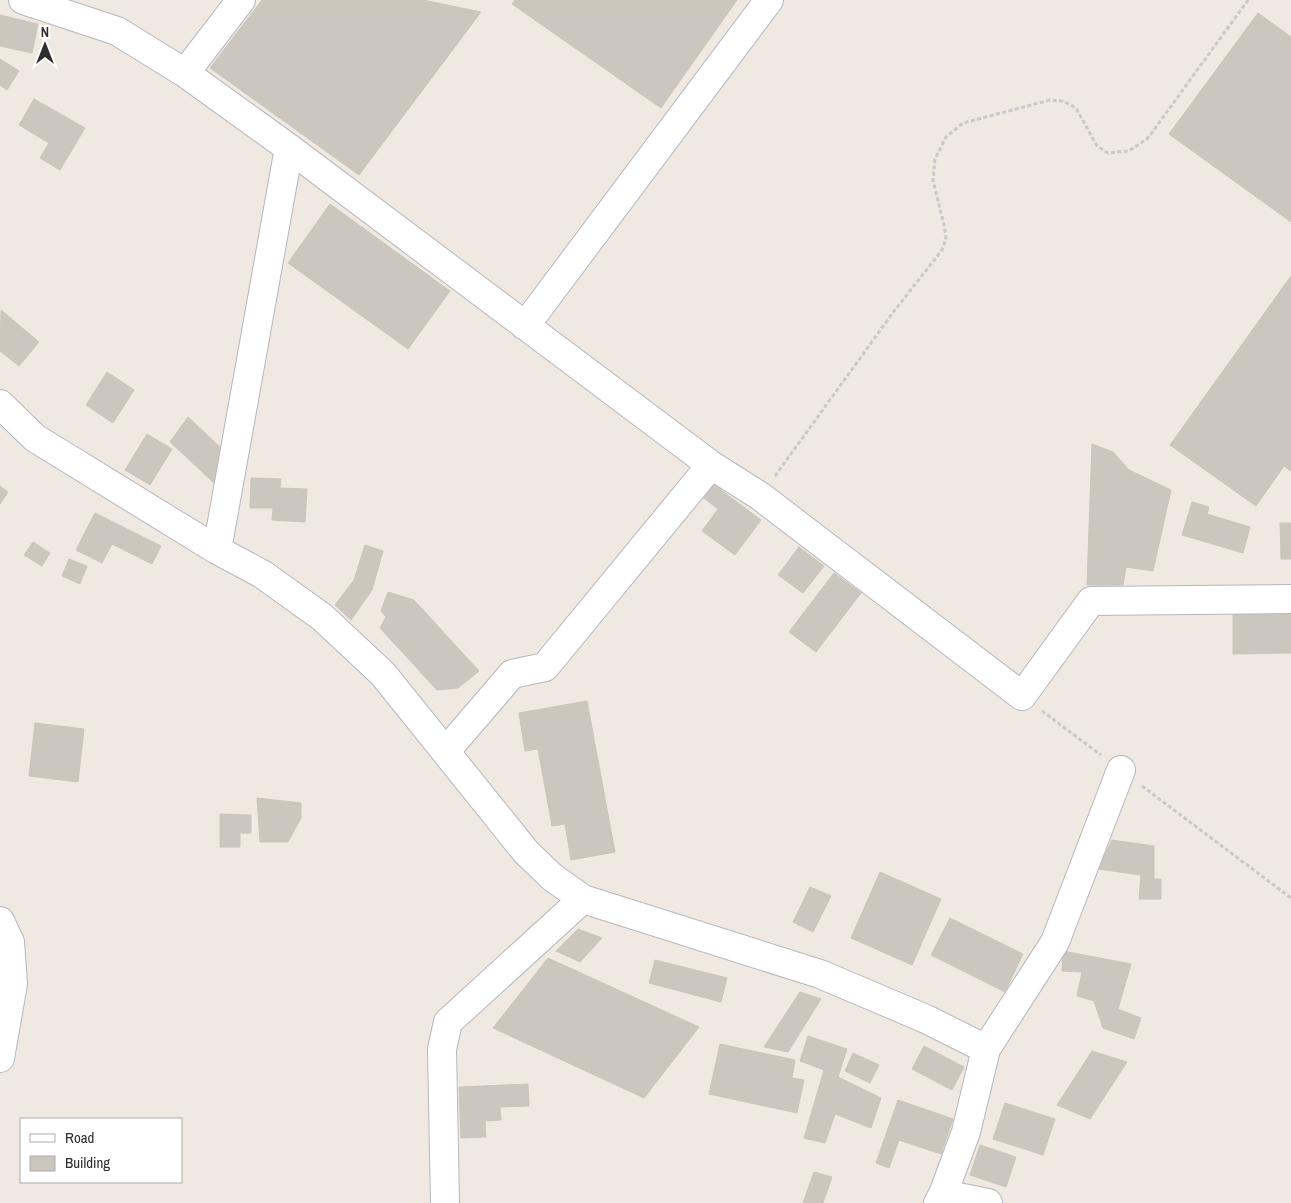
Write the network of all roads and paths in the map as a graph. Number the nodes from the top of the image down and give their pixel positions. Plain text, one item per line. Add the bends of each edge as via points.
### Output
1 (23, 0) edge
2 (241, 0) edge
3 (768, 0) edge
4 (1248, 0) edge
5 (185, 73) junction
6 (290, 148) junction
7 (525, 326) junction
8 (0, 404) edge
9 (711, 465) junction
10 (760, 496) junction
11 (217, 550) junction
12 (1291, 599) edge
13 (1022, 696) junction
14 (446, 750) junction
15 (1121, 770) junction
16 (1291, 898) edge
17 (583, 899) junction
18 (0, 921) edge
19 (986, 1049) junction
20 (0, 1058) edge
21 (940, 1199) edge
22 (445, 1203) edge
23 (988, 1203) edge

1 - 5 street via 117,31
2 - 5 street
3 - 7 street
4 - 10 path via 1148,138 1129,151 1108,153 1097,146 1076,108 1063,101 1050,100 963,123 946,137 935,159 933,180 946,239 942,250
5 - 6 street
6 - 7 street
6 - 11 street
7 - 9 street
8 - 11 street via 35,438
9 - 10 street
9 - 14 street via 545,667 512,674
10 - 13 street
11 - 14 street via 262,574 322,617 383,674
12 - 13 street via 1091,601
13 - 15 path
14 - 17 street via 526,852 552,877
15 - 16 path
15 - 19 street via 1055,942
17 - 19 street via 820,974 926,1019
17 - 22 street via 448,1022 442,1049
18 - 20 street via 10,942 13,984
19 - 21 street via 966,1132
21 - 23 street

